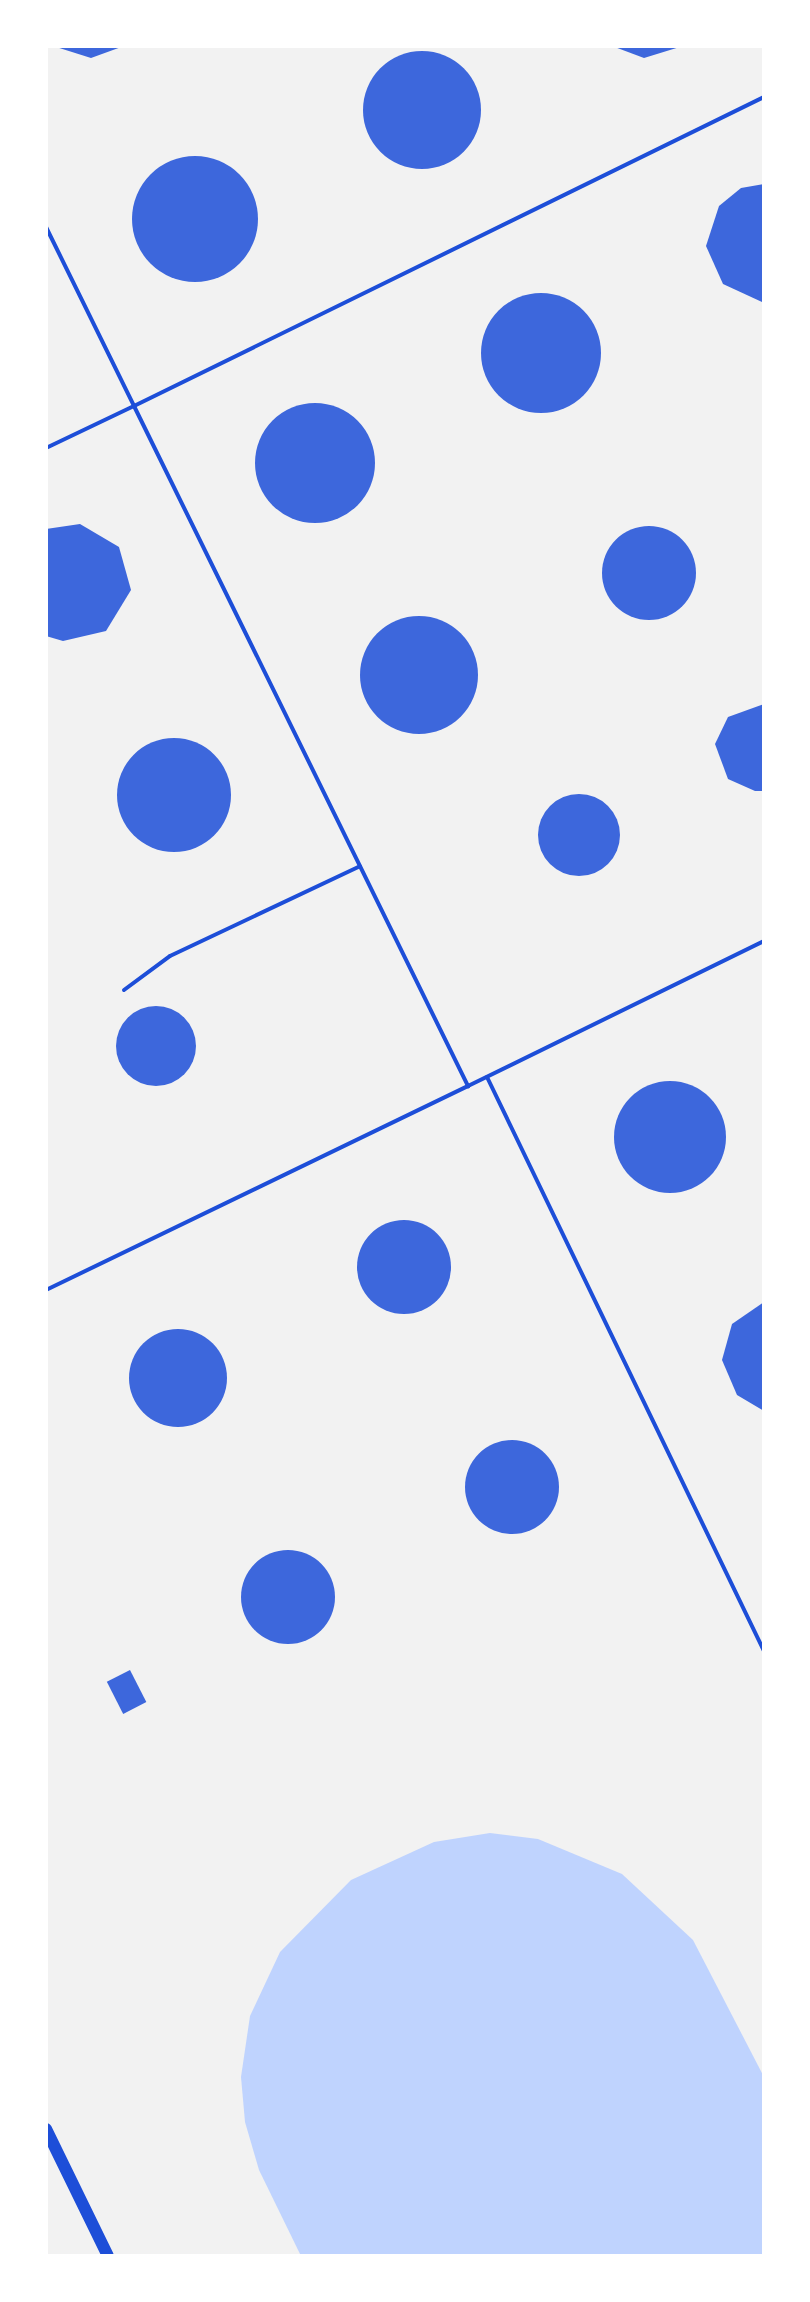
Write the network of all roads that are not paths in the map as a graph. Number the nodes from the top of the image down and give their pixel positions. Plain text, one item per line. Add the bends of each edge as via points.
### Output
1 (764, 97) edge
2 (46, 227) edge
3 (134, 406) junction
4 (46, 448) edge
5 (360, 866) junction
6 (764, 941) edge
7 (124, 990) dead end
8 (487, 1077) junction
9 (468, 1086) junction
10 (46, 1290) edge
11 (764, 1651) edge
12 (46, 2129) edge
13 (108, 2256) edge

1 - 3 lane
2 - 3 lane
3 - 4 lane
3 - 5 lane
5 - 7 lane via 170,956
5 - 9 lane
6 - 8 lane
8 - 9 lane
8 - 11 lane
9 - 10 lane
12 - 13 main road

